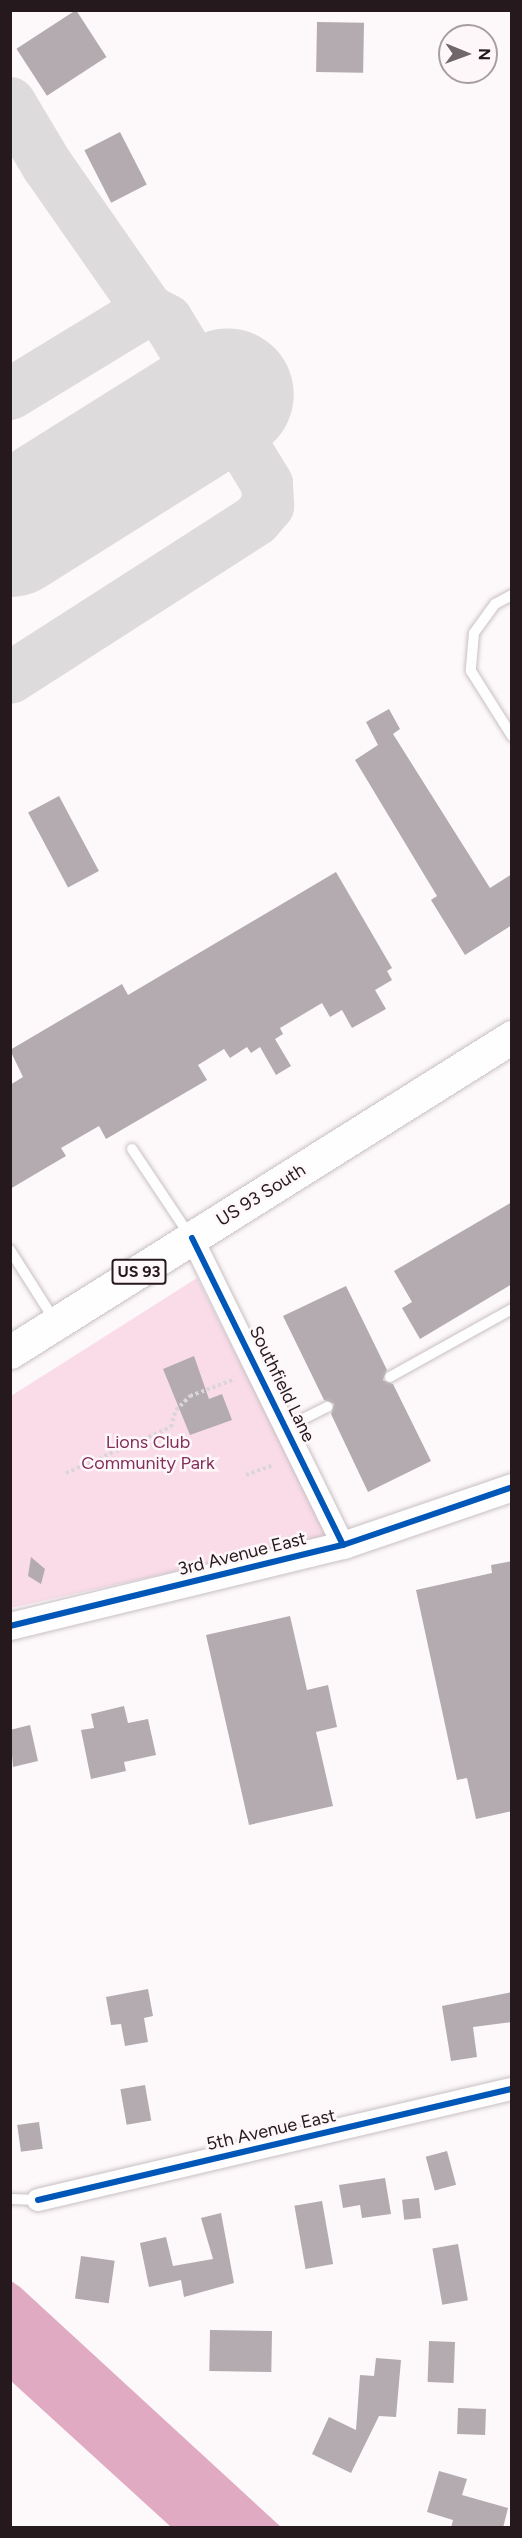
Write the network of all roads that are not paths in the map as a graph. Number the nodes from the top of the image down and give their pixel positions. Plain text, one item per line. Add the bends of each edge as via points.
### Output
1 (512, 595) edge
2 (512, 736) edge
3 (512, 1037) edge
4 (132, 1149) dead end
5 (192, 1238) junction
6 (10, 1250) edge
7 (512, 1309) edge
8 (57, 1323) junction
9 (10, 1352) edge
10 (390, 1377) dead end
11 (327, 1407) dead end
12 (287, 1427) junction
13 (512, 1487) edge
14 (343, 1545) junction
15 (10, 1626) edge
16 (512, 2089) edge
17 (10, 2199) edge
18 (38, 2200) joint

1 - 2 lane via 495,604 474,633 471,671
3 - 5 main road, US 93 South / US 93
4 - 5 lane
5 - 8 main road, US 93 South / US 93
5 - 12 street, Southfield Lane
6 - 8 lane
7 - 10 lane
8 - 9 main road, US 93 South / US 93
11 - 12 lane
12 - 14 street, Southfield Lane
13 - 14 street, 3rd Avenue East
14 - 15 street, 3rd Avenue East
16 - 18 street, 5th Avenue East
17 - 18 lane

